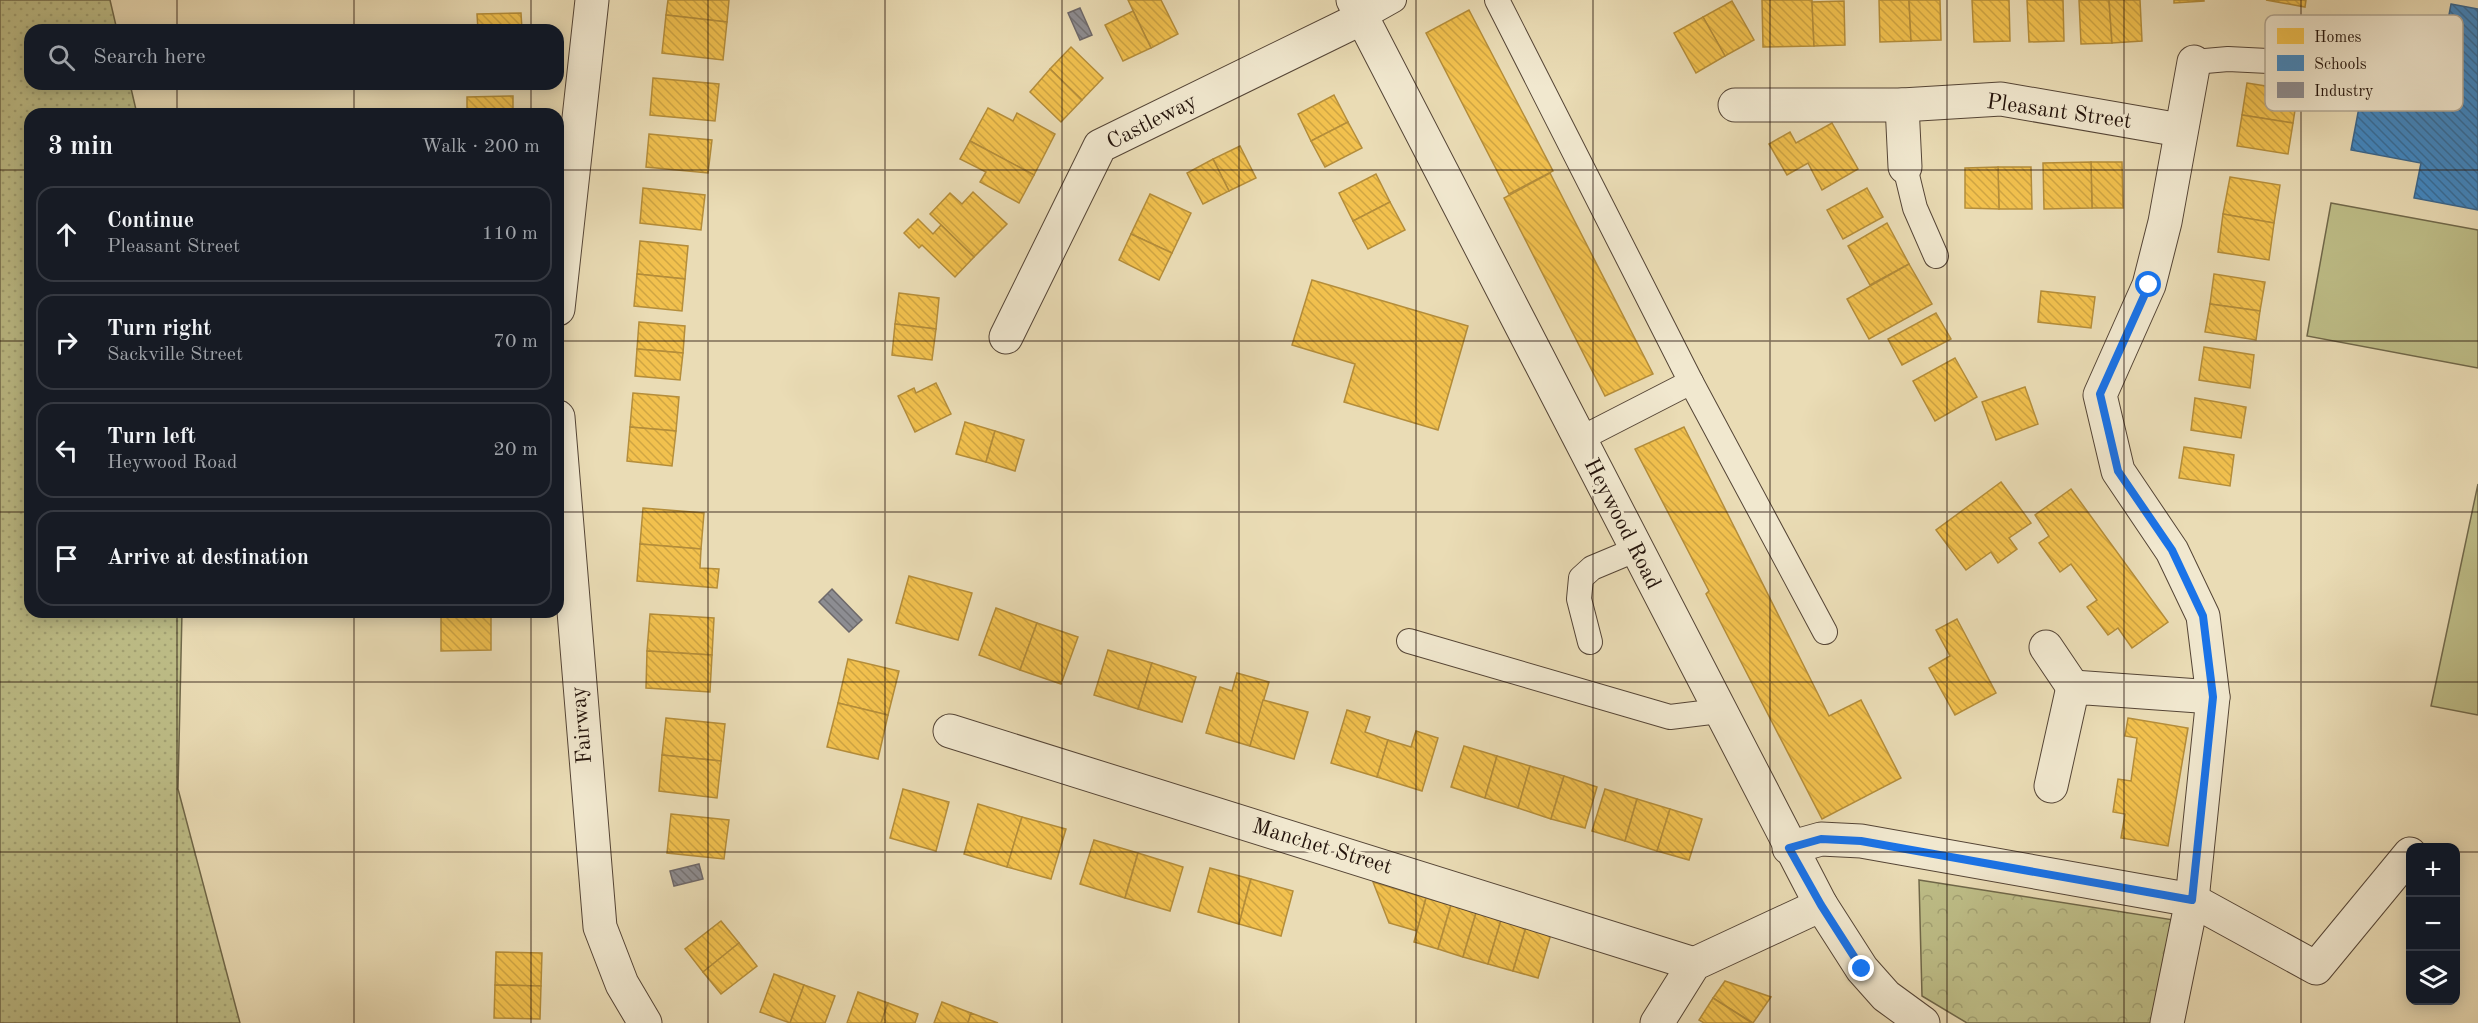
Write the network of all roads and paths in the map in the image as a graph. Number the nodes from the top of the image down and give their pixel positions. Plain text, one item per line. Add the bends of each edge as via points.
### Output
1 (592, 0) edge
2 (1394, 0) edge
3 (1497, 0) edge
4 (1357, 9) edge
5 (2265, 60) edge
6 (2194, 62) joint
7 (1735, 105) dead end
8 (1902, 105) junction
9 (2180, 130) junction
10 (1905, 167) joint
11 (564, 254) edge
12 (1936, 256) dead end
13 (1006, 337) dead end
14 (1691, 382) junction
15 (1578, 440) junction
16 (564, 490) edge
17 (1635, 549) junction
18 (1825, 632) dead end
19 (1409, 641) dead end
20 (1590, 642) dead end
21 (2046, 647) dead end
22 (2073, 687) junction
23 (2213, 697) junction
24 (1719, 711) junction
25 (950, 731) dead end
26 (2051, 786) dead end
27 (1789, 848) junction
28 (2406, 860) edge
29 (2192, 900) junction
30 (1821, 905) junction
31 (1694, 964) junction
32 (645, 1023) edge
33 (1657, 1023) edge
34 (1923, 1023) edge
35 (2167, 1023) edge

1 - 11 street
2 - 4 lane
3 - 14 lane
4 - 13 street, Castleway via 1100,146
4 - 15 street, Heywood Road
5 - 6 lane via 2228,58
6 - 9 street
7 - 8 street, Pleasant Street
8 - 9 street, Pleasant Street via 2001,99
8 - 10 street
9 - 23 street via 2165,222 2149,285 2100,394 2118,471 2172,550 2203,616
10 - 12 lane via 1915,208
14 - 15 lane
14 - 18 lane
15 - 17 street, Heywood Road
16 - 32 street, Fairway via 600,927 621,984
17 - 20 lane via 1592,568 1581,578 1579,599
17 - 24 street, Heywood Road
19 - 24 lane via 1670,717
21 - 22 street
22 - 23 street
22 - 26 street
23 - 29 street
24 - 27 street, Heywood Road
25 - 31 street, Manchet Street
27 - 29 street via 1821,839 1861,841
27 - 30 street, Heywood Road
28 - 29 street via 2316,968
29 - 35 street
30 - 31 street
30 - 34 street, Heywood Road via 1886,996
31 - 33 street

